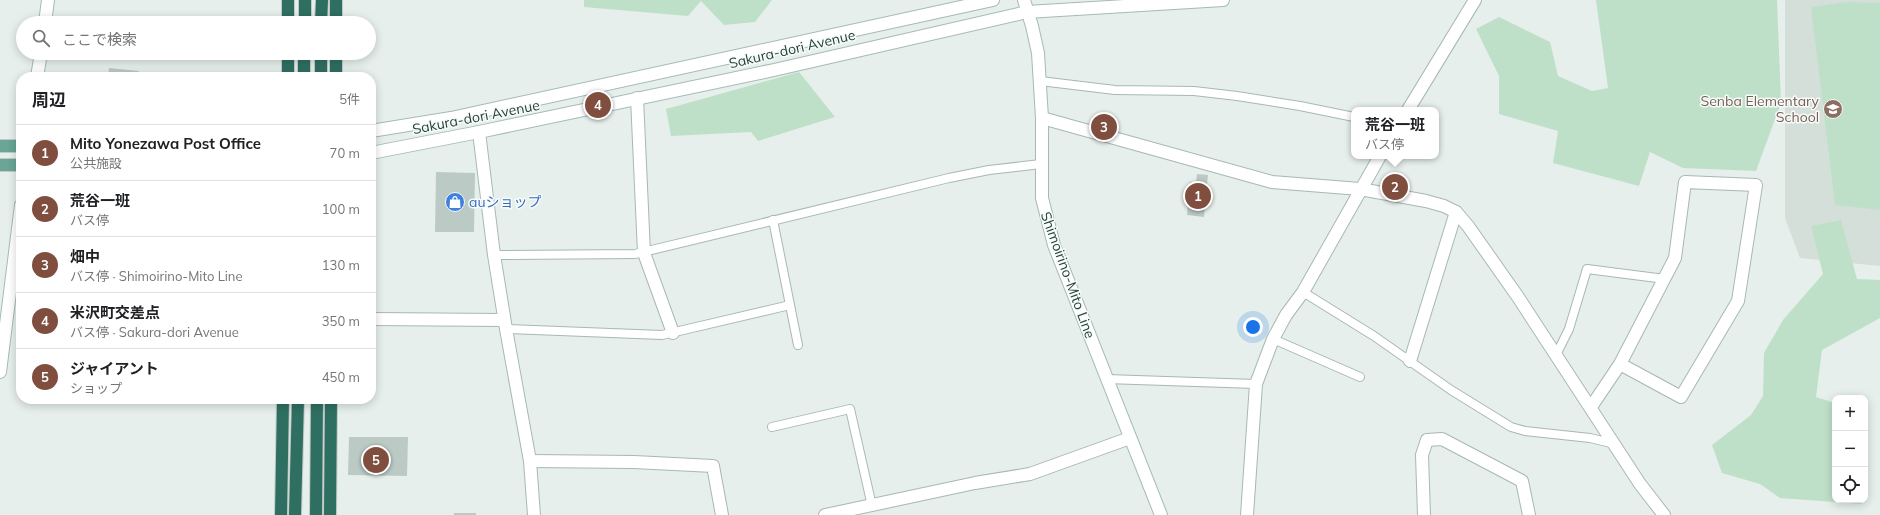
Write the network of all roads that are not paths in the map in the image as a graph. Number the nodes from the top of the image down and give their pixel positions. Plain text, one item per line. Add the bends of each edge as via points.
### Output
1 (48, 0) edge
2 (288, 0) edge
3 (305, 0) edge
4 (322, 0) edge
5 (336, 0) edge
6 (993, 0) edge
7 (1223, 0) edge
8 (1475, 0) edge
9 (1026, 6) edge
10 (46, 16) edge
11 (288, 16) edge
12 (305, 16) edge
13 (322, 16) edge
14 (336, 16) edge
15 (40, 60) edge
16 (288, 60) edge
17 (304, 60) edge
18 (321, 60) edge
19 (336, 60) edge
20 (39, 72) edge
21 (288, 72) edge
22 (304, 72) edge
23 (321, 72) edge
24 (336, 72) edge
25 (1040, 81) junction
26 (637, 98) junction
27 (1410, 107) edge
28 (1351, 116) edge
29 (1042, 118) junction
30 (376, 130) edge
31 (479, 132) junction
32 (0, 146) edge
33 (16, 146) edge
34 (376, 152) edge
35 (1378, 159) edge
36 (1041, 164) junction
37 (0, 165) edge
38 (16, 165) edge
39 (1360, 189) junction
40 (1456, 212) junction
41 (773, 220) junction
42 (16, 245) edge
43 (644, 253) junction
44 (494, 255) junction
45 (1666, 279) junction
46 (1303, 292) junction
47 (790, 305) junction
48 (376, 319) edge
49 (505, 324) junction
50 (673, 333) junction
51 (1273, 339) junction
52 (798, 345) dead end
53 (1556, 355) junction
54 (1410, 361) junction
55 (1620, 364) junction
56 (0, 372) edge
57 (1360, 377) dead end
58 (1106, 379) junction
59 (1256, 384) junction
60 (283, 404) edge
61 (298, 404) edge
62 (317, 404) edge
63 (331, 404) edge
64 (1591, 407) junction
65 (772, 427) dead end
66 (1130, 438) junction
67 (1615, 444) junction
68 (530, 461) junction
69 (872, 506) junction
70 (280, 515) edge
71 (295, 515) edge
72 (316, 515) edge
73 (330, 515) edge
74 (534, 515) edge
75 (722, 515) edge
76 (825, 515) edge
77 (1161, 515) edge
78 (1247, 515) edge
79 (1424, 515) edge
80 (1529, 515) edge
81 (1664, 515) edge

1 - 10 street
2 - 11 highway
3 - 12 highway
4 - 13 highway
5 - 14 highway
6 - 30 street, Sakura-dori Avenue via 451,118
7 - 9 street, Sakura-dori Avenue
8 - 27 street
9 - 25 street, Shimoirino-Mito Line via 1034,34
9 - 26 street, Sakura-dori Avenue via 781,68
15 - 20 street
16 - 21 highway
17 - 22 highway
18 - 23 highway
19 - 24 highway
25 - 28 lane via 1115,90 1194,91 1300,106
25 - 29 street, Shimoirino-Mito Line
26 - 31 street, Sakura-dori Avenue
26 - 43 street
29 - 36 street, Shimoirino-Mito Line
29 - 39 street via 1272,182
31 - 34 street, Sakura-dori Avenue
31 - 44 street
32 - 33 main road
35 - 39 street
36 - 41 lane via 949,178
36 - 58 street, Shimoirino-Mito Line via 1042,198 1046,220
37 - 38 main road
39 - 40 street via 1426,201
39 - 46 street
40 - 53 street via 1518,297
40 - 54 street
41 - 43 lane
41 - 47 lane
42 - 56 street
43 - 44 lane
43 - 50 street
44 - 49 street
45 - 53 lane via 1587,269 1569,329
45 - 55 street
45 - 55 street via 1676,258 1685,182 1756,185 1738,301 1681,397
46 - 51 street
46 - 54 lane
47 - 50 lane
47 - 52 lane
48 - 49 street
49 - 50 lane via 662,335
49 - 68 street
51 - 57 lane
51 - 59 street
53 - 64 street
54 - 67 lane via 1511,427
55 - 64 street
58 - 59 lane
58 - 66 street, Shimoirino-Mito Line
59 - 78 street
60 - 70 highway
61 - 71 highway
62 - 72 highway
63 - 73 highway
64 - 67 street
65 - 69 lane via 850,409
66 - 69 street via 1030,474 975,483
66 - 77 street, Shimoirino-Mito Line
67 - 81 street
68 - 74 street
68 - 75 street via 713,466
69 - 76 street
79 - 80 street via 1422,455 1427,440 1442,439 1522,482

